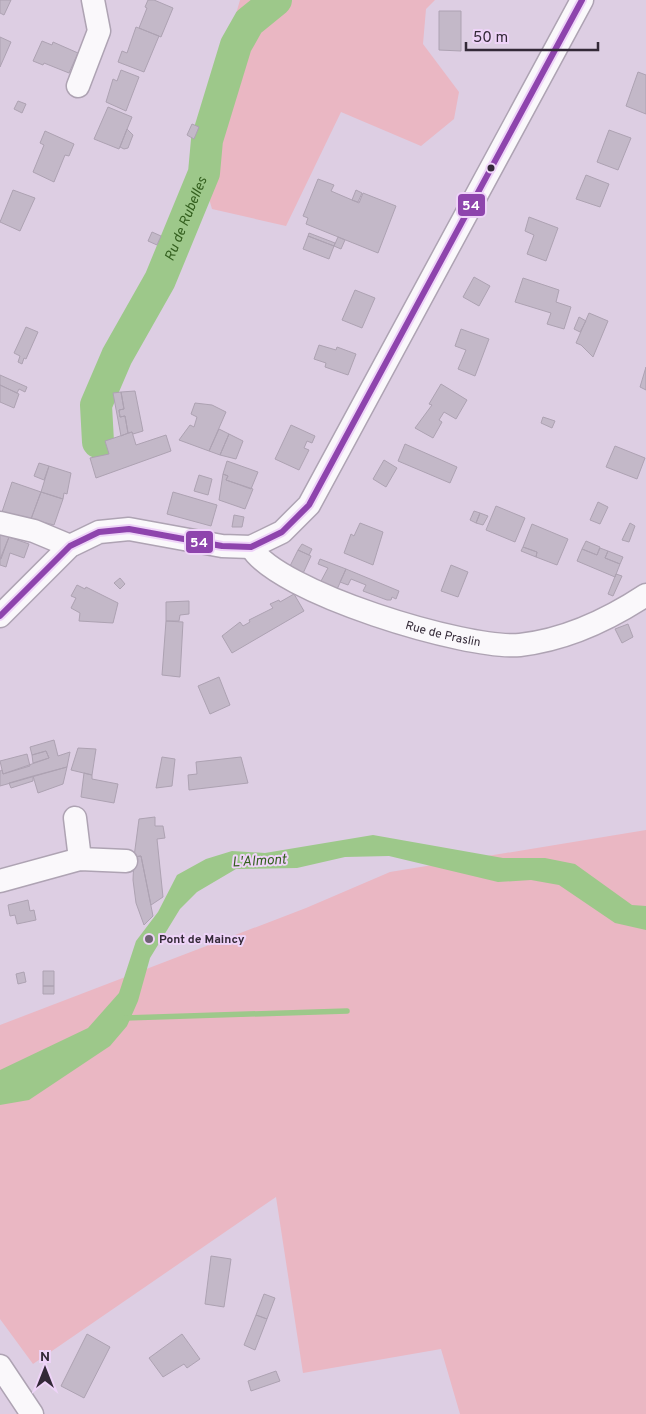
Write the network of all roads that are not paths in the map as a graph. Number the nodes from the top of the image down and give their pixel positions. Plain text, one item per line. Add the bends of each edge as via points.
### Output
1 (93, 0) edge
2 (582, 0) edge
3 (78, 86) dead end
4 (0, 523) edge
5 (70, 546) junction
6 (251, 547) junction
7 (646, 596) edge
8 (0, 616) edge
9 (75, 818) dead end
10 (80, 859) junction
11 (126, 861) dead end
12 (0, 882) edge
13 (0, 1366) edge
14 (32, 1414) edge

1 - 3 street via 99,31
2 - 6 street via 309,505 282,532
4 - 5 street via 34,531
5 - 6 street via 99,532 130,529 222,546
5 - 8 street
6 - 7 street, Rue de Praslin via 256,556 275,571 366,613 440,635 478,642 519,645 575,633
9 - 10 street
10 - 11 street
10 - 12 street
13 - 14 street

